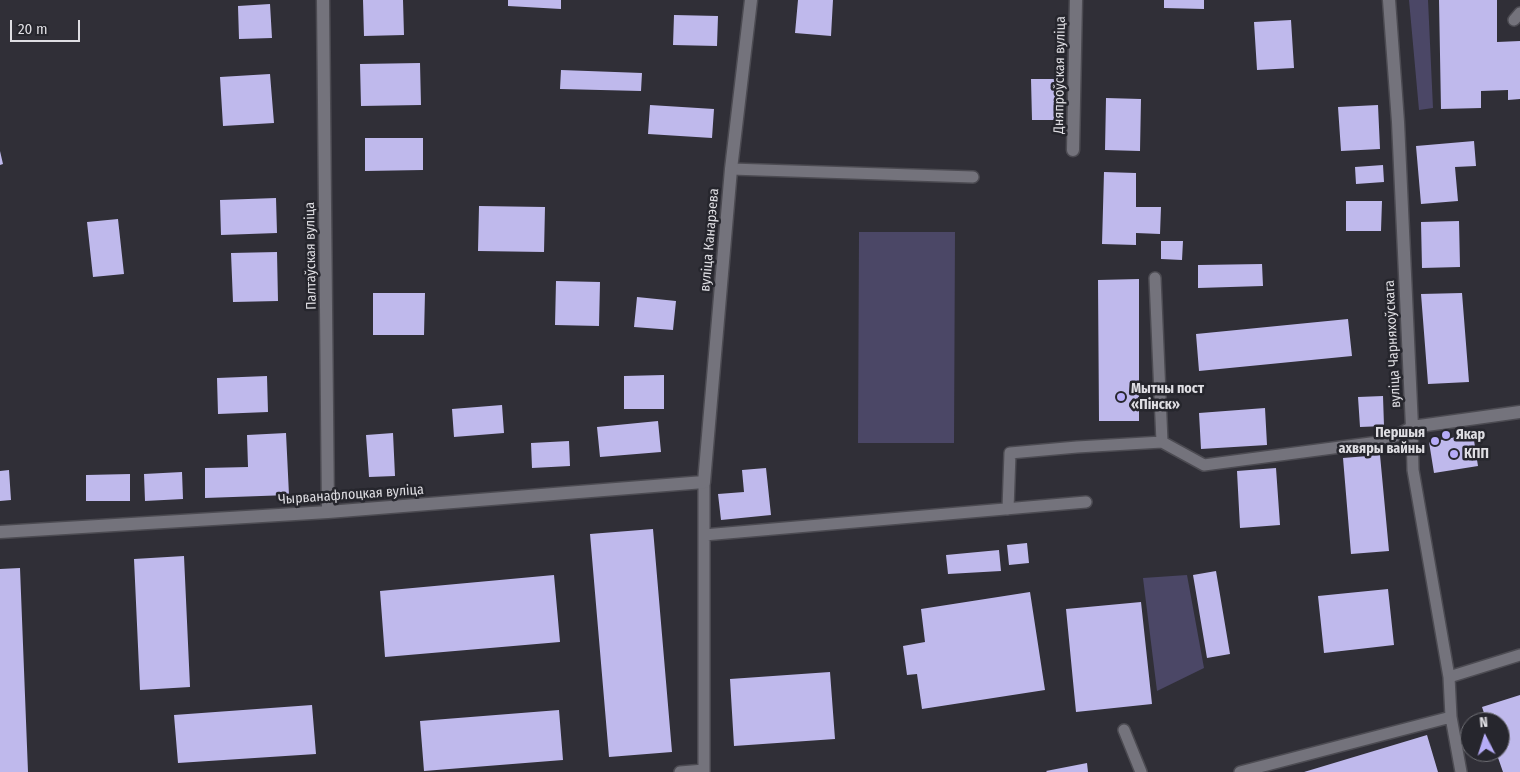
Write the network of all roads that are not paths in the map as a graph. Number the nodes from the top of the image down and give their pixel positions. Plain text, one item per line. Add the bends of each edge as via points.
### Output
1 (323, 0) edge
2 (751, 0) edge
3 (1076, 0) edge
4 (1390, 0) edge
5 (1073, 150) dead end
6 (731, 169) junction
7 (973, 177) dead end
8 (1155, 278) dead end
9 (1520, 412) edge
10 (1412, 427) junction
11 (1162, 442) junction
12 (704, 482) junction
13 (1086, 502) dead end
14 (1008, 508) junction
15 (328, 512) junction
16 (0, 532) edge
17 (704, 535) junction
18 (1520, 655) edge
19 (1449, 677) junction
20 (1450, 717) junction
21 (1124, 730) dead end
22 (704, 771) edge
23 (680, 772) edge
24 (1141, 772) edge
25 (1240, 772) edge
26 (1461, 772) edge

1 - 15 street, Палтаўская вуліца
2 - 6 street, вуліца Канарэева
3 - 5 street, Дняпроўская вуліца
4 - 10 street, вуліца Чарняхоўскага
6 - 7 lane
6 - 12 street, вуліца Канарэева
8 - 11 lane
9 - 10 street
10 - 11 lane via 1386,442 1204,465
10 - 19 lane, вуліца Чарняхоўскага via 1413,470
11 - 14 lane via 1010,453
12 - 15 street, Чырванафлоцкая вуліца
12 - 17 lane
13 - 14 lane
14 - 17 lane
15 - 16 street, Чырванафлоцкая вуліца
17 - 22 lane
18 - 19 lane
19 - 20 lane, вуліца Чарняхоўскага
20 - 25 lane
20 - 26 lane, вуліца Чарняхоўскага
21 - 24 lane
22 - 23 lane

